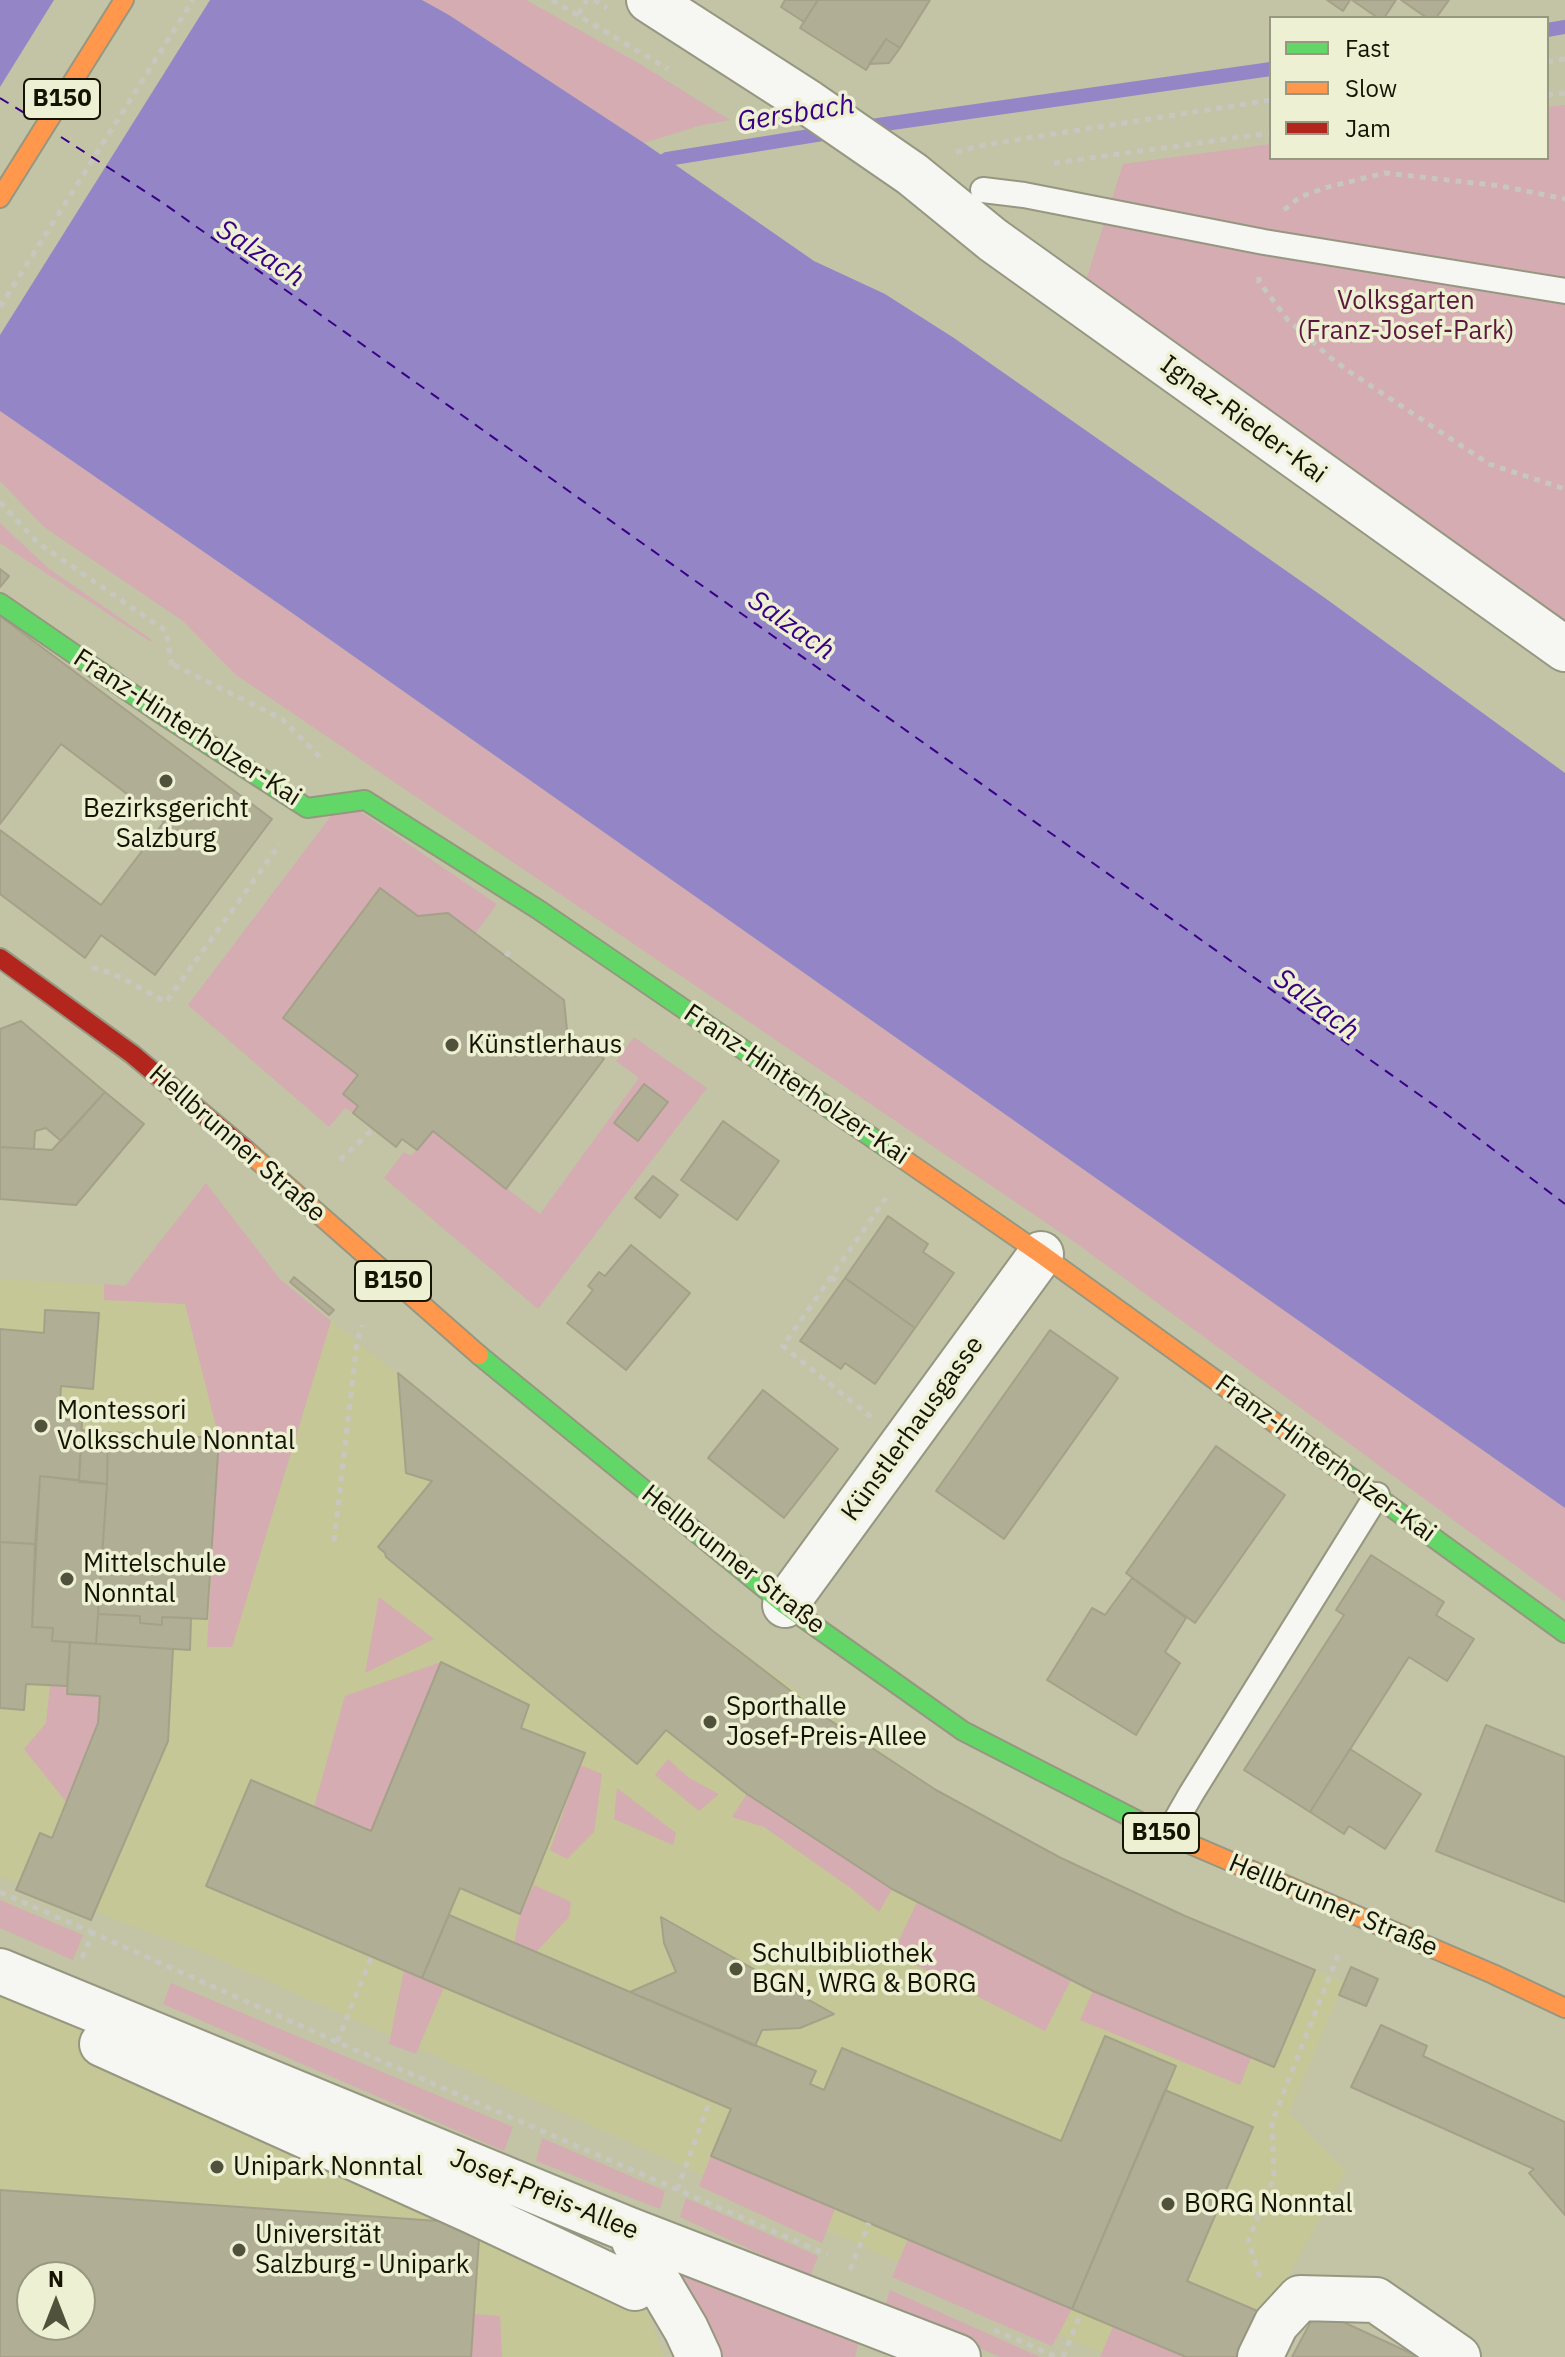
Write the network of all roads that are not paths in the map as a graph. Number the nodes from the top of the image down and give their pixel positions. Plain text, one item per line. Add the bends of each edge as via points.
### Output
1 (124, 0) edge
2 (649, 0) edge
3 (983, 190) dead end
4 (0, 198) edge
5 (1565, 291) edge
6 (0, 603) edge
7 (1565, 649) edge
8 (0, 958) edge
9 (1041, 1254) junction
10 (1377, 1495) junction
11 (785, 1605) junction
12 (1565, 1633) edge
13 (1167, 1836) junction
14 (0, 1971) edge
15 (0, 2004) edge
16 (1565, 2008) edge
17 (627, 2229) junction
18 (635, 2288) dead end
19 (1268, 2340) edge
20 (972, 2342) edge
21 (699, 2357) edge
22 (1458, 2357) edge

1 - 4 main road, B150
2 - 7 street, Ignaz-Rieder-Kai via 875,148 939,169 993,240
3 - 5 lane
6 - 9 main road, Franz-Hinterholzer-Kai via 307,808 365,800 539,910
8 - 11 main road, Hellbrunner Straße / B150 via 132,1054 499,1372
9 - 10 main road, Franz-Hinterholzer-Kai
9 - 11 street, Künstlerhausgasse
10 - 12 main road, Franz-Hinterholzer-Kai
10 - 13 lane
11 - 13 main road, Hellbrunner Straße / B150 via 963,1731
13 - 16 main road, Hellbrunner Straße / B150
14 - 17 street, Josef-Preis-Allee
15 - 18 street, Josef-Preis-Allee via 80,2034
17 - 20 street, Josef-Preis-Allee
17 - 21 street
19 - 22 street via 1300,2298 1376,2300

